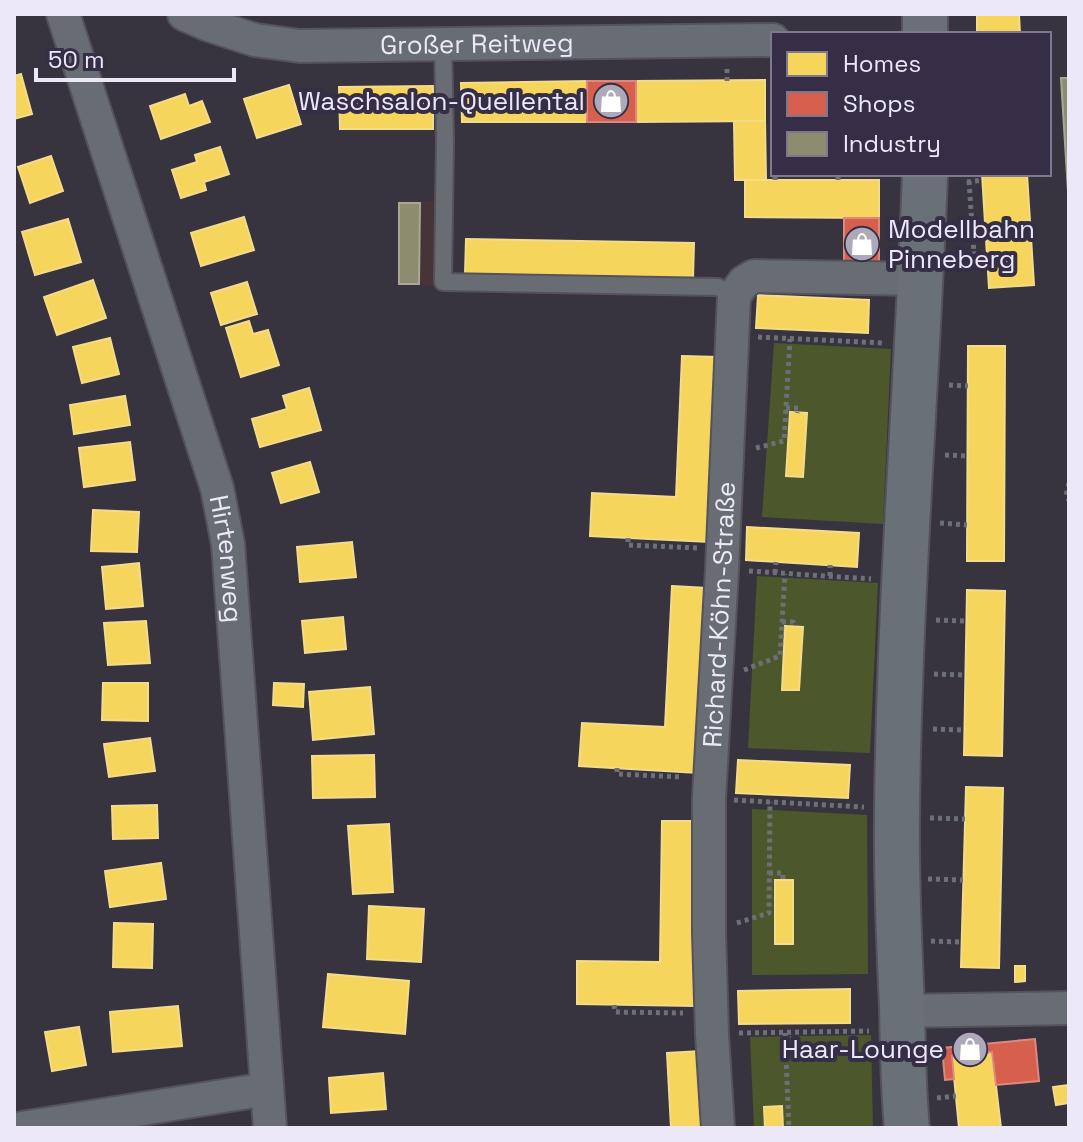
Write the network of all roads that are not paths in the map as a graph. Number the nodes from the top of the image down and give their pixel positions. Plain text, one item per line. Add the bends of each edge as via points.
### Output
1 (63, 14) edge
2 (184, 14) edge
3 (771, 40) edge
4 (443, 45) junction
5 (925, 176) edge
6 (921, 279) junction
7 (734, 296) junction
8 (1069, 1008) edge
9 (902, 1020) junction
10 (267, 1089) junction
11 (22, 1128) edge
12 (270, 1128) edge
13 (718, 1128) edge
14 (907, 1128) edge

1 - 10 street, Hirtenweg via 217,488 228,544
2 - 4 street, Großer Reitweg via 255,40 300,46
3 - 4 street, Großer Reitweg
4 - 7 lane via 443,282 718,287
5 - 6 street
6 - 7 street via 754,276
6 - 9 street via 897,809
7 - 13 street, Richard-Köhn-Straße via 710,789 709,932
8 - 9 street
9 - 14 street
10 - 11 street
10 - 12 street, Hirtenweg

